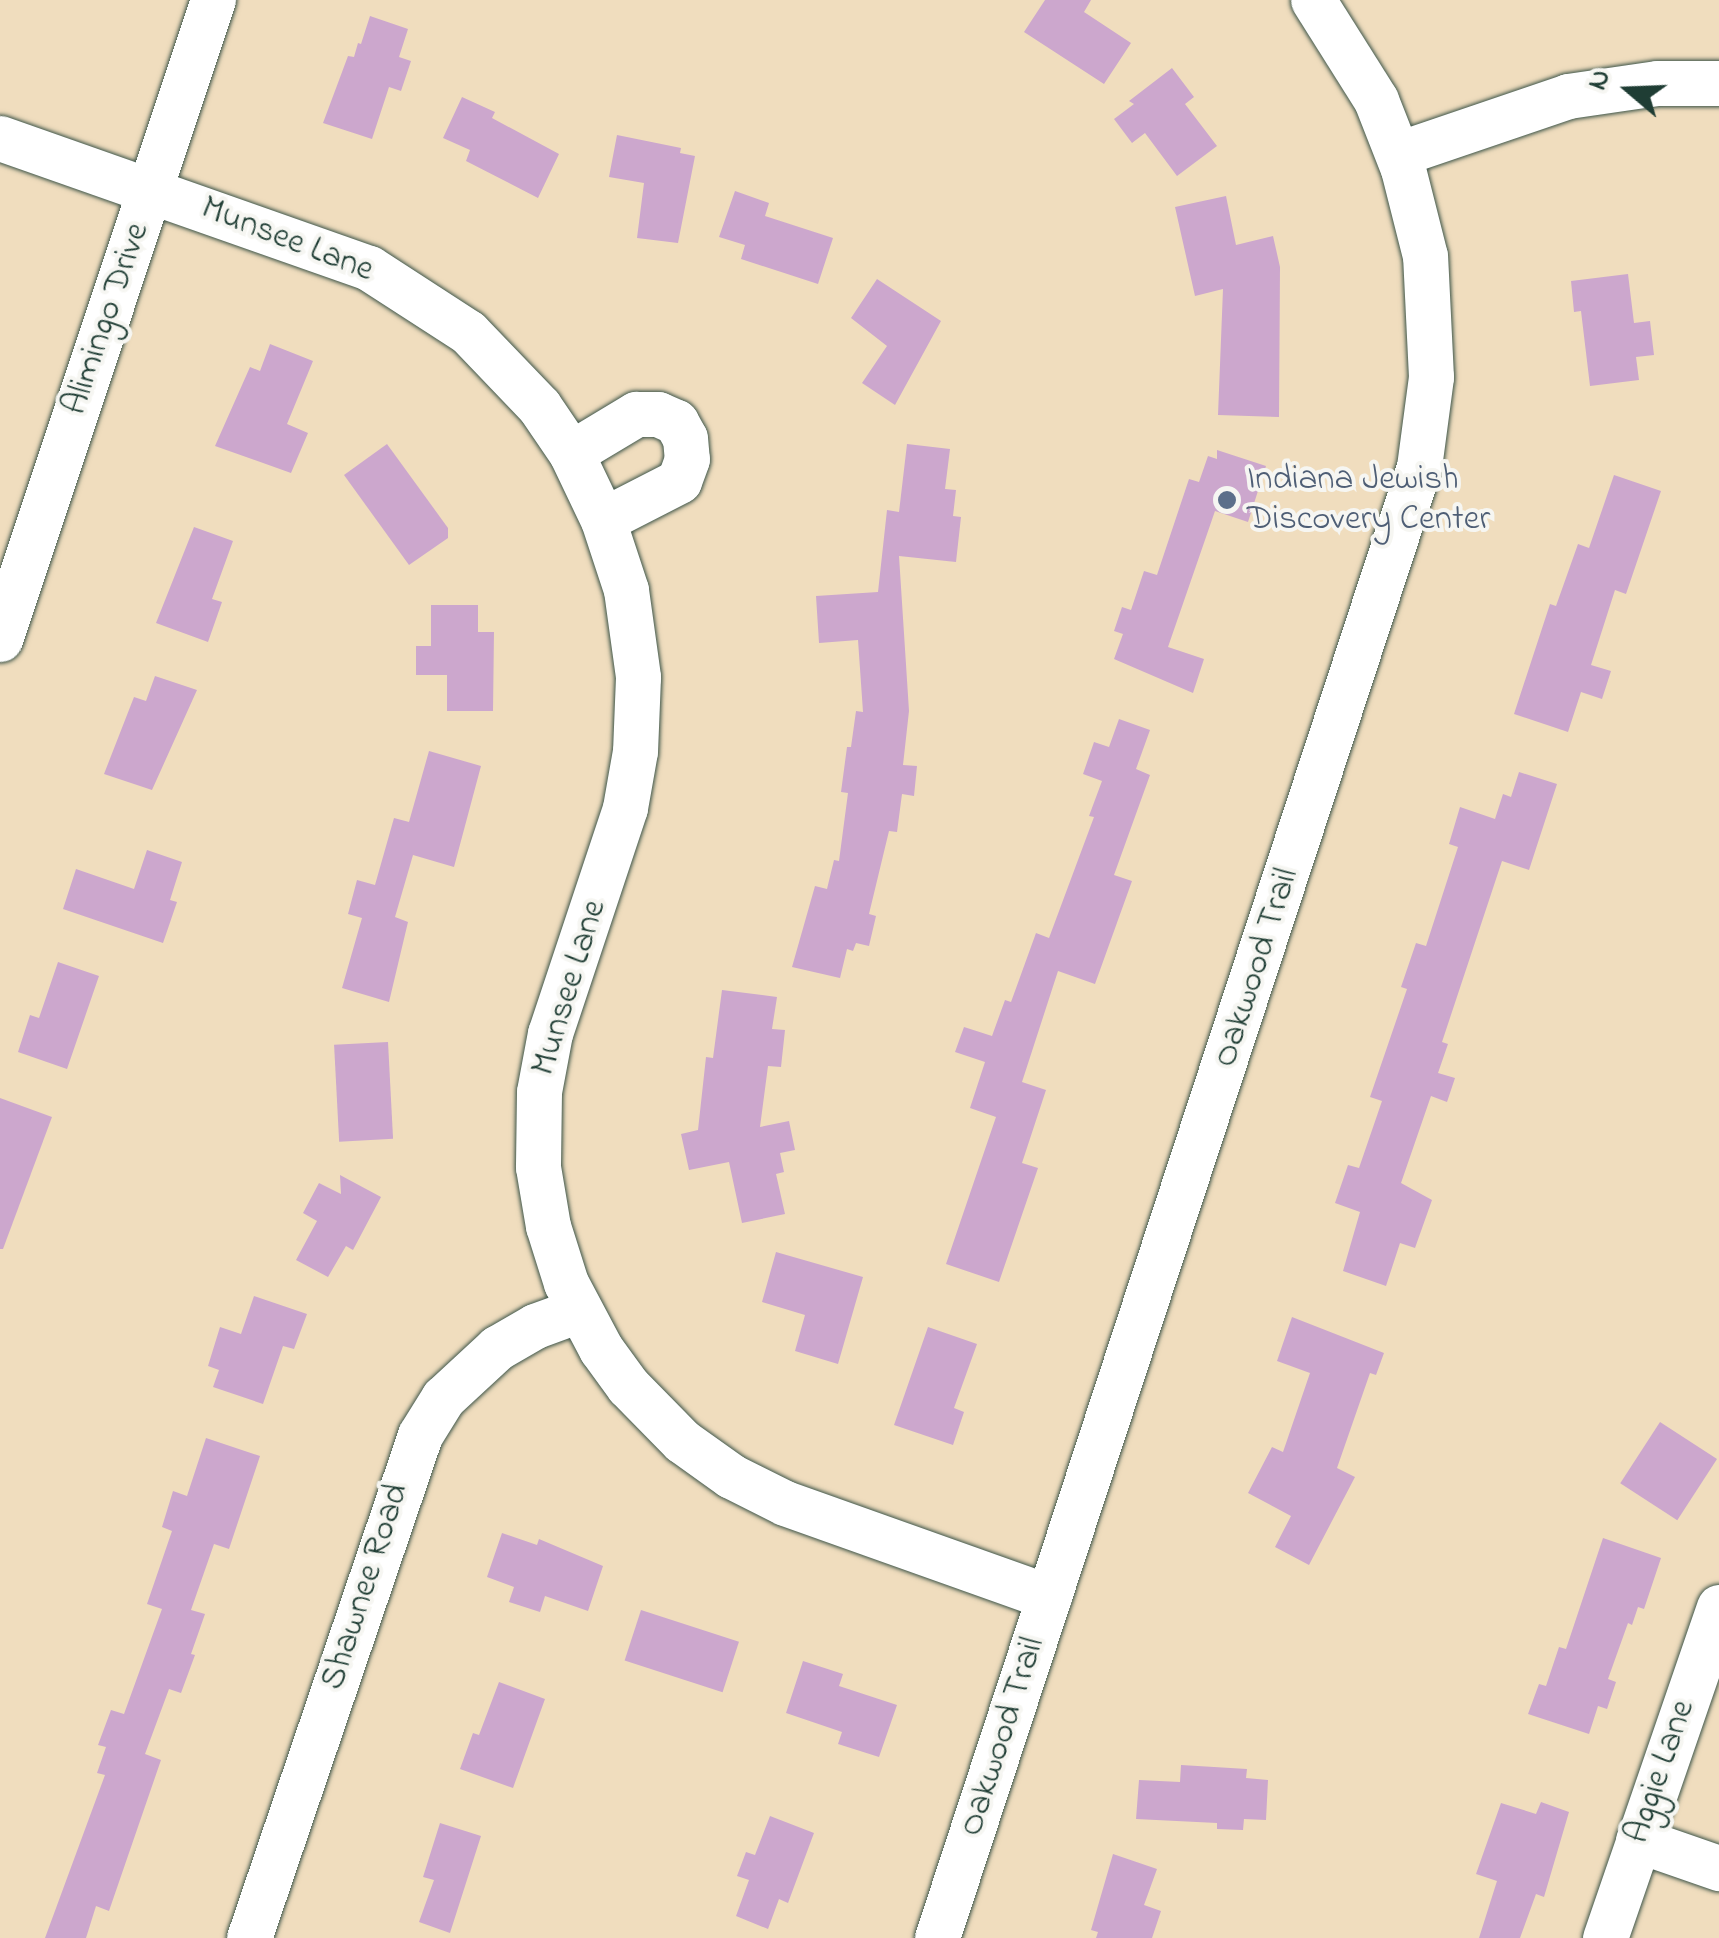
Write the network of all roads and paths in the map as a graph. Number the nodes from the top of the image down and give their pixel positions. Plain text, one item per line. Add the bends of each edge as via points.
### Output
1 (213, 0) edge
2 (1313, 0) edge
3 (1719, 83) edge
4 (0, 138) edge
5 (1398, 154) junction
6 (150, 190) junction
7 (571, 453) junction
8 (603, 520) junction
9 (0, 638) edge
10 (579, 1310) junction
11 (1049, 1597) junction
12 (1719, 1607) edge
13 (1638, 1840) junction
14 (1719, 1868) edge
15 (249, 1938) edge
16 (936, 1938) edge
17 (1605, 1938) edge

1 - 6 street, Alimingo Drive
2 - 5 street, Oakwood Trail via 1362,74
3 - 5 street via 1657,83 1568,96
4 - 6 street, Munsee Lane
5 - 11 street, Oakwood Trail via 1430,301 1430,392 1419,466
6 - 7 street, Munsee Lane via 330,251 420,297 501,362
6 - 9 street, Alimingo Drive
7 - 8 street, Munsee Lane
7 - 8 street via 636,414 676,422 685,438 680,481
8 - 10 street, Munsee Lane via 636,648 635,750 617,836 550,1033 539,1092 538,1166 548,1226
10 - 11 street, Munsee Lane via 648,1409 731,1476 785,1503
10 - 15 street, Shawnee Road via 497,1348 444,1398 420,1435
11 - 16 street, Oakwood Trail
12 - 13 street, Aggie Lane
13 - 14 street
13 - 17 street, Aggie Lane

